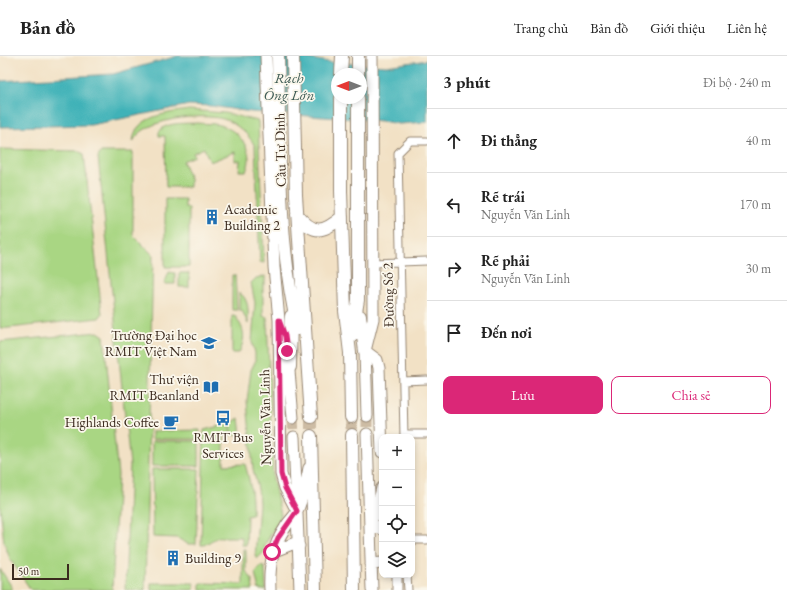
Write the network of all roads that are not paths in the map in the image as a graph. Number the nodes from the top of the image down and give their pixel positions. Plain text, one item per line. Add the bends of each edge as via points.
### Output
1 (266, 56) edge
2 (278, 56) edge
3 (293, 56) edge
4 (342, 56) edge
5 (358, 56) edge
6 (372, 56) edge
7 (341, 68) edge
8 (358, 68) edge
9 (341, 104) edge
10 (358, 104) edge
11 (427, 141) edge
12 (276, 194) junction
13 (297, 215) junction
14 (342, 217) junction
15 (427, 261) edge
16 (401, 262) junction
17 (373, 263) junction
18 (291, 299) junction
19 (358, 300) junction
20 (279, 320) junction
21 (365, 351) junction
22 (350, 353) junction
23 (306, 362) junction
24 (290, 367) junction
25 (427, 380) edge
26 (403, 381) junction
27 (367, 416) tunnel mouth
28 (311, 417) tunnel mouth
29 (351, 417) tunnel mouth
30 (293, 418) tunnel mouth
31 (368, 434) tunnel mouth
32 (381, 434) edge
33 (404, 434) edge
34 (427, 434) edge
35 (352, 435) tunnel mouth
36 (415, 435) edge
37 (311, 436) tunnel mouth
38 (294, 437) tunnel mouth
39 (312, 449) junction
40 (379, 501) edge
41 (297, 511) junction
42 (370, 523) junction
43 (379, 528) edge
44 (415, 540) edge
45 (427, 540) edge
46 (299, 546) junction
47 (272, 552) junction
48 (376, 564) edge
49 (397, 578) edge
50 (407, 578) edge
51 (270, 590) edge
52 (300, 590) edge
53 (315, 590) edge
54 (354, 590) edge
55 (372, 590) edge
56 (397, 590) edge
57 (408, 590) edge

1 - 12 main road, Cầu Tư Dinh
2 - 12 highway, Cầu Tư Dinh
3 - 13 highway, Cầu Tư Dinh
4 - 7 highway
5 - 8 highway
6 - 17 main road
9 - 14 highway
10 - 19 highway
11 - 16 street, Đường Số 2 via 410,141 398,152
12 - 18 highway
12 - 20 main road, Nguyễn Văn Linh
13 - 14 highway via 307,226 317,230 329,227
13 - 23 highway
14 - 22 highway via 345,311
15 - 16 street
16 - 17 street
16 - 26 street, Đường Số 2
17 - 21 main road via 372,319
18 - 23 highway
18 - 24 highway
19 - 21 highway
19 - 22 highway
20 - 24 main road, Nguyễn Văn Linh via 285,336
20 - 41 main road, Nguyễn Văn Linh via 281,474
21 - 27 main road
21 - 32 main road via 377,360 379,368
22 - 29 highway
23 - 28 highway
24 - 30 main road, Nguyễn Văn Linh
25 - 26 street
26 - 33 street, Đường Số 2
31 - 42 main road
34 - 36 street
35 - 54 highway
37 - 39 highway, Nguyễn Văn Linh
38 - 41 main road, Nguyễn Văn Linh
39 - 41 main road, Nguyễn Văn Linh via 306,484
39 - 53 highway, Nguyễn Văn Linh
40 - 42 main road
41 - 46 main road, Nguyễn Văn Linh
41 - 47 main road via 278,538
42 - 43 main road
42 - 48 main road
44 - 45 street
46 - 47 main road via 295,543
46 - 52 main road, Nguyễn Văn Linh
47 - 51 main road
48 - 55 main road
49 - 56 main road
50 - 57 street

